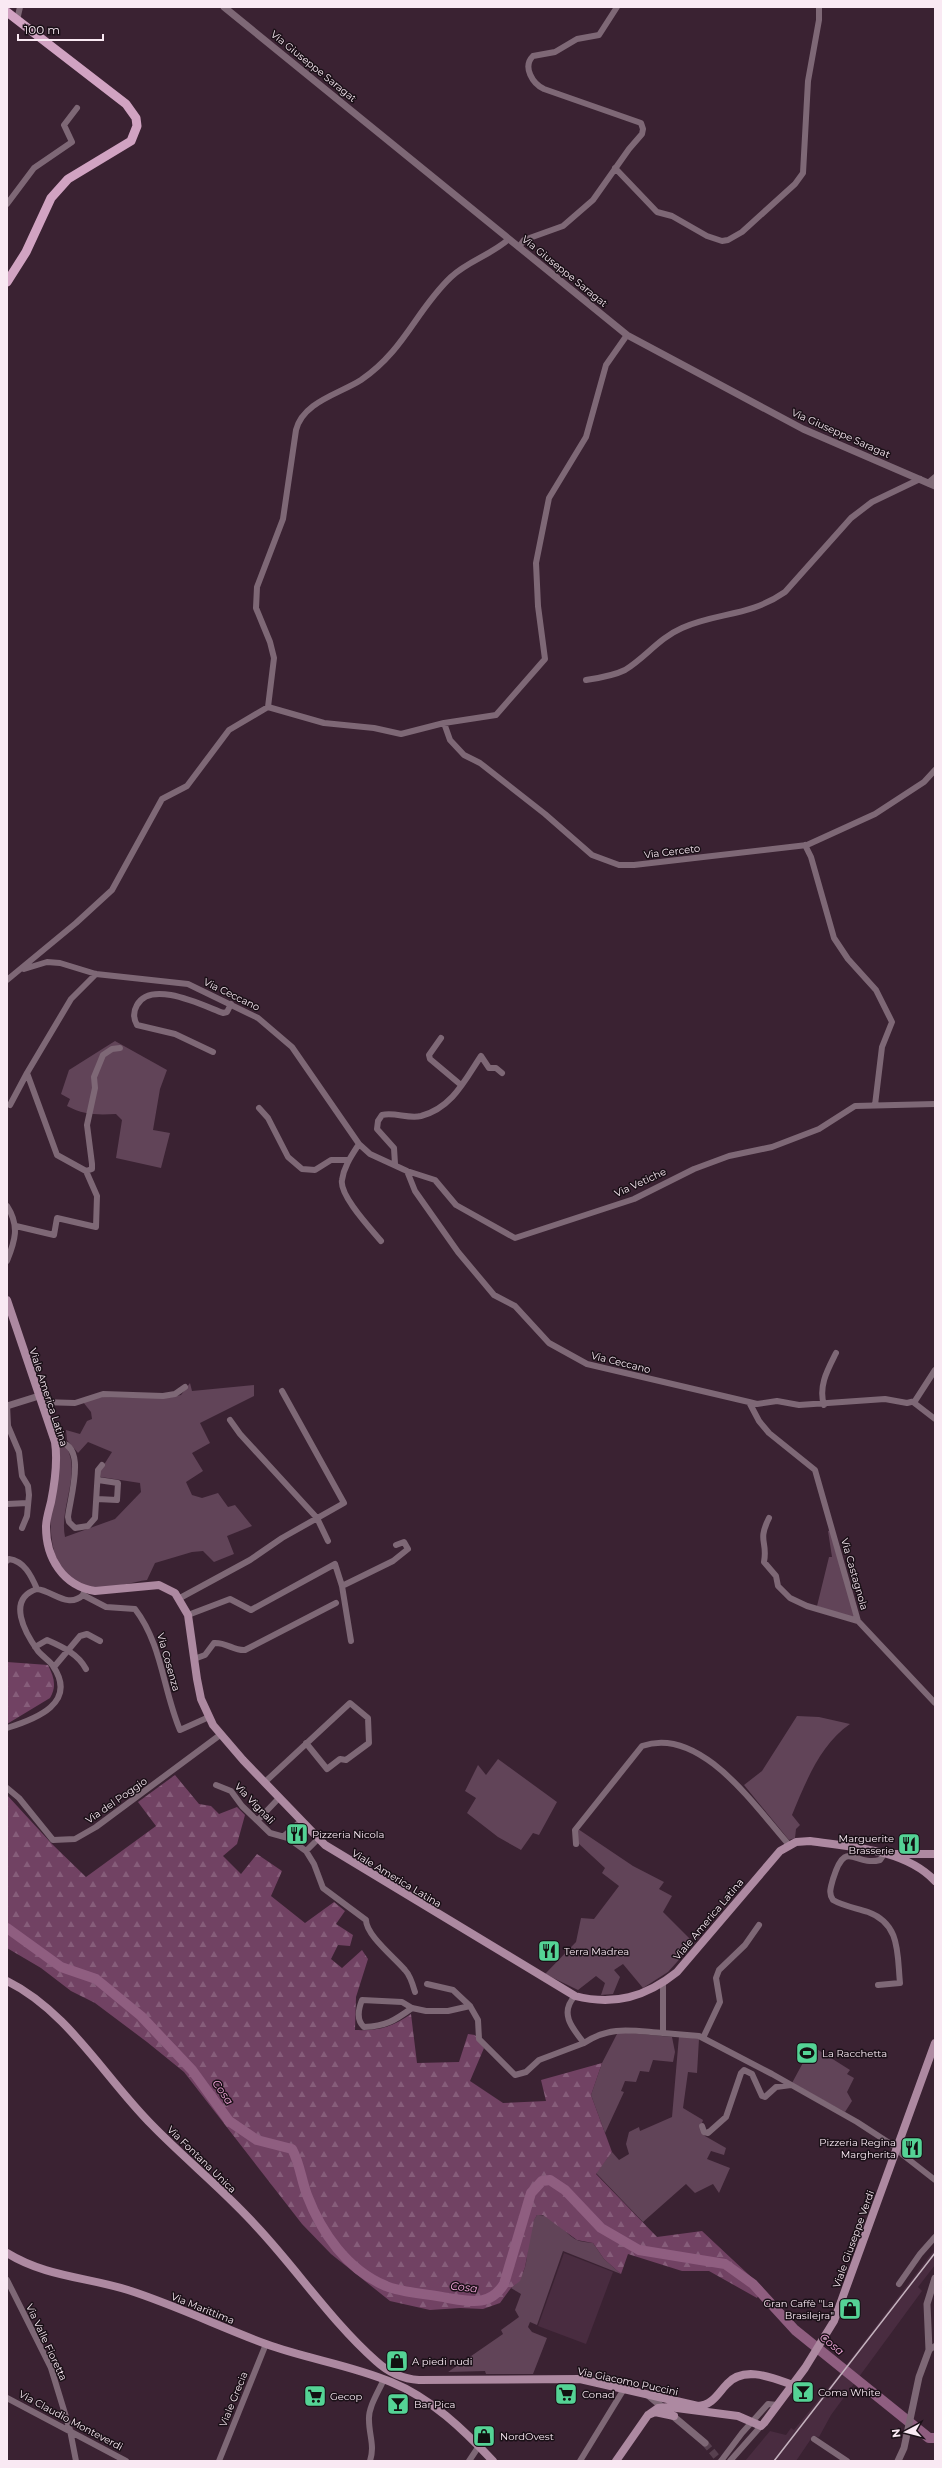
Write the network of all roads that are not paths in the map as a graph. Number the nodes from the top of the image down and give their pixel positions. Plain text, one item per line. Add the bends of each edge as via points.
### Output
1 (20, 7) edge
2 (224, 7) edge
3 (617, 7) edge
4 (819, 7) edge
5 (7, 12) edge
6 (17, 20) junction
7 (77, 108) dead end
8 (615, 168) junction
9 (7, 204) edge
10 (509, 239) junction
11 (519, 247) junction
12 (7, 282) edge
13 (627, 335) junction
14 (935, 477) edge
15 (920, 479) junction
16 (928, 483) junction
17 (935, 486) edge
18 (586, 680) dead end
19 (268, 707) junction
20 (444, 722) junction
21 (935, 770) edge
22 (932, 777) edge
23 (804, 845) junction
24 (24, 968) junction
25 (96, 974) junction
26 (7, 980) edge
27 (231, 1004) junction
28 (441, 1038) dead end
29 (120, 1048) dead end
30 (213, 1052) dead end
31 (27, 1073) junction
32 (502, 1073) dead end
33 (461, 1085) junction
34 (935, 1104) edge
35 (10, 1105) dead end
36 (875, 1105) junction
37 (259, 1108) dead end
38 (359, 1144) junction
39 (370, 1154) joint
40 (349, 1160) junction
41 (394, 1164) junction
42 (86, 1171) junction
43 (407, 1172) junction
44 (7, 1206) edge
45 (16, 1226) junction
46 (381, 1241) dead end
47 (7, 1261) edge
48 (7, 1300) edge
49 (836, 1353) dead end
50 (935, 1370) edge
51 (185, 1387) dead end
52 (282, 1391) dead end
53 (40, 1399) junction
54 (749, 1402) junction
55 (913, 1402) junction
56 (824, 1405) junction
57 (7, 1406) edge
58 (935, 1419) edge
59 (230, 1420) dead end
60 (55, 1442) junction
61 (102, 1464) dead end
62 (98, 1480) junction
63 (97, 1498) junction
64 (28, 1503) junction
65 (7, 1504) edge
66 (317, 1518) junction
67 (769, 1518) dead end
68 (22, 1528) dead end
69 (328, 1541) dead end
70 (396, 1545) dead end
71 (7, 1561) edge
72 (342, 1586) junction
73 (37, 1588) junction
74 (84, 1592) junction
75 (180, 1598) junction
76 (336, 1603) dead end
77 (188, 1615) junction
78 (858, 1621) junction
79 (100, 1641) dead end
80 (351, 1641) dead end
81 (35, 1647) junction
82 (68, 1650) junction
83 (194, 1659) junction
84 (54, 1667) junction
85 (86, 1669) dead end
86 (935, 1703) edge
87 (209, 1717) junction
88 (7, 1728) edge
89 (220, 1735) junction
90 (306, 1743) junction
91 (265, 1782) junction
92 (216, 1785) dead end
93 (7, 1788) edge
94 (279, 1798) junction
95 (258, 1820) junction
96 (301, 1821) junction
97 (284, 1836) junction
98 (318, 1839) junction
99 (576, 1844) dead end
100 (790, 1846) junction
101 (306, 1851) junction
102 (884, 1854) junction
103 (925, 1854) junction
104 (935, 1854) edge
105 (918, 1867) junction
106 (934, 1877) edge
107 (759, 1926) dead end
108 (7, 1981) edge
109 (427, 1984) dead end
110 (663, 1984) junction
111 (878, 1985) dead end
112 (415, 1992) dead end
113 (575, 1996) junction
114 (470, 2006) junction
115 (412, 2008) junction
116 (664, 2033) junction
117 (703, 2038) junction
118 (584, 2043) junction
119 (935, 2043) edge
120 (933, 2057) edge
121 (791, 2085) junction
122 (702, 2126) dead end
123 (897, 2148) junction
124 (935, 2180) edge
125 (935, 2237) edge
126 (7, 2253) edge
127 (935, 2278) edge
128 (7, 2280) edge
129 (899, 2284) dead end
130 (266, 2344) junction
131 (932, 2348) edge
132 (374, 2359) junction
133 (366, 2374) junction
134 (388, 2380) junction
135 (420, 2380) junction
136 (792, 2385) junction
137 (624, 2389) junction
138 (416, 2395) junction
139 (651, 2397) junction
140 (7, 2398) edge
141 (778, 2405) junction
142 (663, 2407) junction
143 (648, 2415) junction
144 (674, 2416) junction
145 (750, 2424) junction
146 (761, 2426) junction
147 (70, 2430) junction
148 (814, 2439) dead end
149 (705, 2443) tunnel mouth
150 (479, 2446) junction
151 (75, 2458) edge
152 (70, 2461) edge
153 (126, 2461) edge
154 (219, 2461) edge
155 (370, 2461) edge
156 (469, 2461) edge
157 (493, 2461) edge
158 (580, 2461) edge
159 (616, 2461) edge
160 (721, 2461) edge
161 (730, 2461) edge
162 (847, 2461) edge
163 (898, 2461) edge

1 - 6 street
2 - 10 street, Via Giuseppe Saragat
3 - 8 street via 599,35 577,39 555,52 533,56 529,67 531,79 538,86 641,123 642,134
4 - 8 street via 808,81 803,173 790,189 742,232 728,240 715,240 679,219 657,212
5 - 6 main road
6 - 12 main road via 126,104 136,118 137,126 131,141 68,179 51,198 26,252
7 - 9 street via 64,124 72,142 34,168
8 - 11 street via 593,200 563,226 524,240
10 - 11 street, Via Giuseppe Saragat
10 - 19 street via 496,251 460,269 450,277 431,299 398,348 373,371 317,403 301,416 296,430 283,519 257,587 256,608 274,658
11 - 13 street, Via Giuseppe Saragat
13 - 15 street, Via Giuseppe Saragat via 803,429
13 - 20 street via 606,365 586,437 549,498 536,563 538,606 545,659 496,715
14 - 16 street
15 - 16 street, Via Giuseppe Saragat
15 - 18 street via 872,502 851,518 785,592 771,601 756,608 682,628 664,638 624,670
16 - 17 street, Via Giuseppe Saragat
19 - 20 street via 324,723 374,728 401,734
19 - 24 street via 229,730 187,786 162,800 112,890
20 - 23 street, Via Cerceto via 450,740 464,755 480,763 592,855 619,865
21 - 22 street, Via Cerceto
22 - 23 street, Via Cerceto via 875,814
23 - 36 street via 811,857 834,938 848,959 876,990 892,1022 882,1047
24 - 25 street, Via Ceccano via 47,962 60,963
24 - 26 street
25 - 27 street, Via Ceccano via 188,984
25 - 31 street via 71,999
27 - 30 street via 227,1012 223,1013 191,1000 160,994 144,997 136,1007 134,1019 137,1025 175,1034
27 - 38 street, Via Ceccano via 258,1018 292,1047
28 - 33 street via 429,1055 430,1059
29 - 42 street via 112,1049 103,1055 94,1078 95,1088 87,1125 92,1169
31 - 35 street
31 - 42 street via 57,1155
32 - 33 street via 496,1068 489,1068 481,1056
33 - 41 street via 452,1100 422,1116 382,1115 377,1129 394,1148
34 - 36 street, Via Vetiche
36 - 43 street, Via Vetiche via 855,1106 819,1129 772,1147 722,1158 634,1198 515,1238 456,1205 434,1180
37 - 40 street via 268,1118 288,1157 302,1169 315,1170 331,1160
38 - 39 street, Via Ceccano
38 - 40 street
39 - 41 street, Via Vetiche
40 - 46 street via 341,1180 342,1187 351,1203
41 - 43 street, Via Vetiche
42 - 45 street via 97,1196 96,1227 57,1218 54,1235
43 - 54 street, Via Ceccano via 415,1191 458,1252 494,1295 515,1306 548,1343 587,1364
44 - 45 street
45 - 47 street via 15,1240
48 - 53 main road, Viale America Latina
49 - 56 street via 823,1387
50 - 55 street
51 - 53 street via 175,1394 163,1396 103,1394 75,1403
52 - 66 street via 344,1503
53 - 57 street
53 - 60 main road, Viale America Latina
54 - 56 street, Via Ceccano via 757,1404 777,1401 799,1405
54 - 78 street, Via Castagnola via 758,1421 769,1433 815,1470
55 - 56 street, Via Ceccano via 885,1399
55 - 58 street
57 - 64 street via 8,1426 19,1452 22,1476 28,1486
59 - 66 street
60 - 63 street via 65,1443 71,1448 74,1456 75,1474 68,1517 71,1525 80,1528 93,1523
60 - 74 main road, Viale America Latina via 57,1465 46,1525 47,1544 61,1573
61 - 62 street via 98,1470
62 - 63 street
62 - 63 street via 118,1483 117,1500
64 - 65 street
64 - 68 street via 27,1516
66 - 69 street
66 - 75 street via 250,1560
67 - 78 street via 762,1536 766,1552 764,1562 774,1573 783,1592 800,1603
70 - 72 street via 404,1542 408,1549 393,1561
71 - 73 street via 17,1560 30,1574
72 - 77 street via 334,1564 251,1610 230,1599
72 - 80 street
73 - 74 street via 68,1601 76,1600
73 - 81 street via 25,1595 19,1608 22,1622
74 - 75 main road, Viale America Latina via 159,1585 168,1588
74 - 87 street, Via Cosenza via 106,1607 135,1609 143,1619 158,1652 172,1712 180,1730
75 - 77 main road, Viale America Latina
76 - 83 street via 245,1650 214,1643 205,1655
77 - 83 main road, Viale America Latina
78 - 86 street, Via Castagnola
79 - 82 street via 84,1634
81 - 82 street via 47,1640
81 - 84 street
82 - 84 street
82 - 85 street via 82,1661
83 - 87 main road, Viale America Latina via 202,1699
84 - 88 street via 61,1692 59,1700 37,1716
87 - 89 main road, Viale America Latina
89 - 91 main road, Viale America Latina
89 - 93 street, Via del Poggio via 96,1827 75,1838 52,1840 19,1798
90 - 90 street via 327,1769 340,1759 346,1760 369,1743 368,1718 350,1703
90 - 91 street
91 - 94 main road, Viale America Latina
92 - 95 street, Via Vignali via 231,1791 245,1809
94 - 95 street
94 - 96 main road, Viale America Latina
95 - 97 street, Via Vignali via 270,1833
96 - 97 street
96 - 98 main road, Viale America Latina
97 - 101 street, Via Vignali
98 - 101 street
98 - 113 main road, Viale America Latina
99 - 100 street via 575,1830 642,1746 653,1742 690,1748 738,1785
100 - 102 main road, Viale America Latina via 810,1841
100 - 110 main road, Viale America Latina via 780,1851 759,1873 677,1972
101 - 112 street, Via Vignali via 323,1888 366,1920 369,1932 405,1970
102 - 103 main road
102 - 105 main road, Viale America Latina via 904,1859
102 - 111 street via 880,1860 875,1861 848,1856 842,1859 830,1890 833,1900 870,1913 890,1925 896,1943 900,1983
103 - 104 main road
103 - 105 main road via 918,1858
105 - 106 main road, Viale America Latina
107 - 117 street via 746,1945 719,1970 716,1978 720,2002
108 - 132 main road, Via Fontana Unica via 28,1992 63,2025 151,2125 256,2226 345,2330
109 - 114 street via 453,1990
110 - 113 main road, Viale America Latina via 640,1995 616,2001
110 - 116 street
113 - 118 street via 568,2003 567,2013 576,2033
114 - 115 street via 438,2012
114 - 118 street via 478,2020 479,2039 515,2075 526,2072 539,2060
115 - 115 street via 402,2002 362,2000 358,2015 364,2027 373,2027 394,2022
116 - 117 street
116 - 118 street via 605,2031
117 - 121 street
119 - 120 main road, Viale Giuseppe Verdi
120 - 123 main road, Viale Giuseppe Verdi
121 - 122 street via 776,2088 765,2097 762,2096 752,2074 744,2070 726,2117 708,2132 704,2132
121 - 123 street
123 - 124 street via 903,2156
123 - 136 main road, Viale Giuseppe Verdi via 836,2315
125 - 129 street
126 - 130 main road, Via Marittima via 52,2273 127,2290 190,2312
127 - 131 street via 927,2304
128 - 147 street, Via Valle Fioretta via 51,2368
130 - 133 main road, Via Marittima
130 - 154 street, Viale Grecia
131 - 163 street via 922,2363 904,2448
132 - 133 main road via 373,2370
132 - 135 main road, Via Fontana Unica via 402,2377
133 - 134 main road, Via Marittima
134 - 138 main road, Via Marittima
134 - 155 street via 370,2411 368,2420 373,2450
135 - 137 main road, Via Giacomo Puccini via 580,2379
135 - 138 main road via 414,2386
136 - 139 main road, Via Giacomo Puccini via 751,2374 730,2381 712,2401 703,2405
136 - 141 main road, Viale Giuseppe Verdi
137 - 139 main road, Via Giacomo Puccini
137 - 158 street
138 - 150 main road, Via Marittima
139 - 142 street
139 - 143 main road via 653,2406
140 - 147 street, Via Claudio Monteverdi
141 - 145 street via 768,2404
141 - 146 main road, Viale Giuseppe Verdi
142 - 143 main road
142 - 144 street
142 - 145 main road via 731,2415
143 - 144 main road via 655,2412
143 - 159 main road
144 - 149 street
145 - 146 main road
145 - 160 street
146 - 161 street
147 - 151 street, Via Valle Fioretta
147 - 153 street, Via Claudio Monteverdi
148 - 162 street
150 - 156 street
150 - 157 main road, Via Marittima
151 - 152 street

